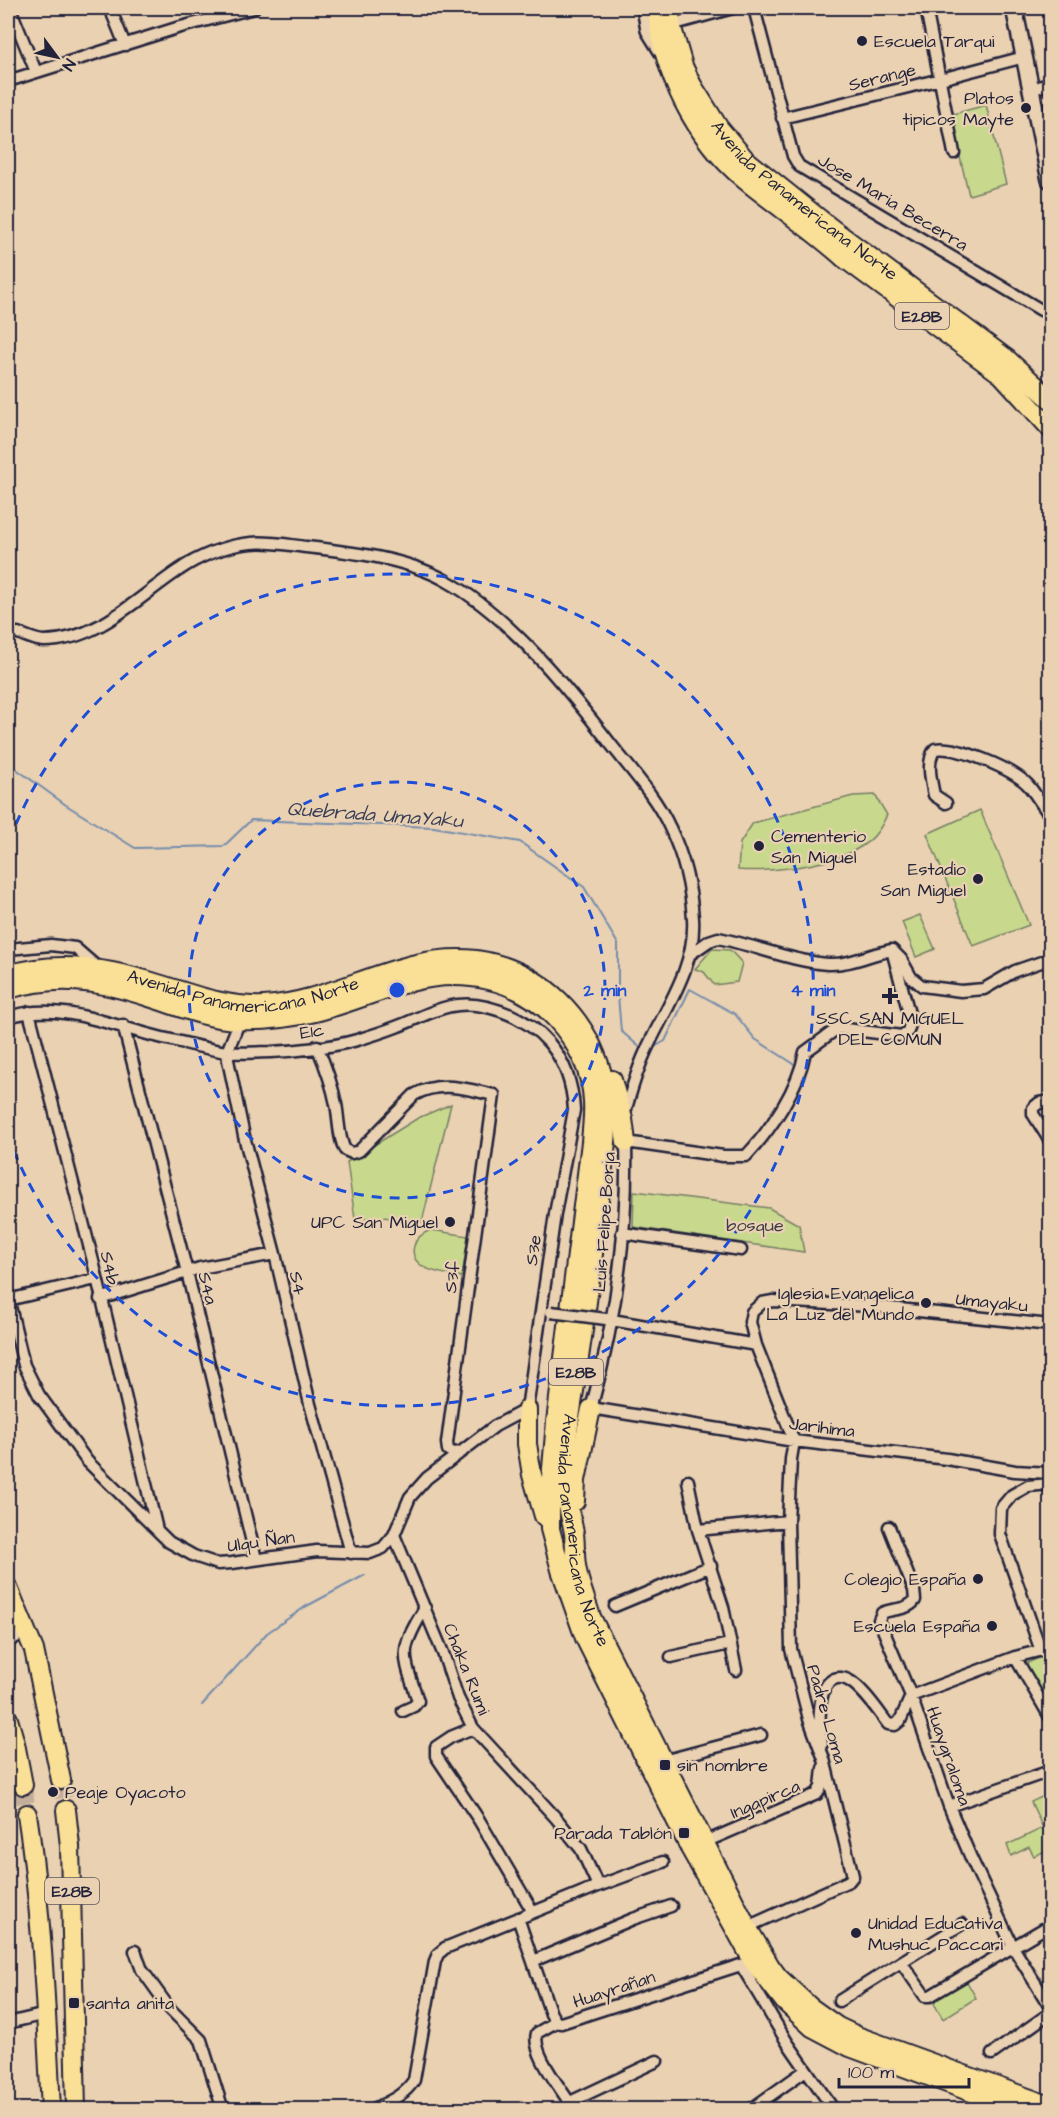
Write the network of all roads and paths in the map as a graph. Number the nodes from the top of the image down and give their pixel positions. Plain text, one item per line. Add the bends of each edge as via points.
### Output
1 (10, 8) edge
2 (110, 8) edge
3 (254, 8) edge
4 (645, 8) edge
5 (657, 8) edge
6 (733, 8) edge
7 (754, 8) edge
8 (926, 8) edge
9 (1014, 8) edge
10 (670, 16) edge
11 (125, 45) junction
12 (665, 56) junction
13 (1024, 57) junction
14 (36, 72) junction
15 (941, 80) junction
16 (8, 81) edge
17 (1050, 83) edge
18 (1031, 90) junction
19 (782, 118) junction
20 (954, 153) dead end
21 (1050, 180) edge
22 (1050, 314) edge
23 (1050, 399) edge
24 (1050, 428) edge
25 (18, 633) dead end
26 (946, 803) dead end
27 (1050, 815) edge
28 (8, 949) edge
29 (892, 950) junction
30 (689, 955) junction
31 (1050, 959) edge
32 (103, 971) junction
33 (8, 975) edge
34 (8, 989) edge
35 (30, 1012) junction
36 (8, 1017) edge
37 (240, 1020) junction
38 (123, 1025) junction
39 (317, 1046) junction
40 (227, 1052) junction
41 (598, 1062) junction
42 (573, 1096) joint
43 (1050, 1101) edge
44 (623, 1119) junction
45 (1050, 1141) edge
46 (626, 1142) junction
47 (622, 1233) junction
48 (741, 1250) dead end
49 (275, 1254) junction
50 (187, 1272) junction
51 (96, 1279) junction
52 (100, 1299) junction
53 (8, 1300) edge
54 (546, 1312) junction
55 (609, 1319) junction
56 (1050, 1325) edge
57 (756, 1345) junction
58 (527, 1409) junction
59 (591, 1409) junction
60 (794, 1441) junction
61 (462, 1452) junction
62 (1050, 1473) edge
63 (688, 1481) dead end
64 (1050, 1485) edge
65 (788, 1521) junction
66 (889, 1527) dead end
67 (157, 1530) junction
68 (550, 1530) junction
69 (574, 1530) junction
70 (698, 1530) junction
71 (394, 1535) junction
72 (351, 1553) junction
73 (256, 1559) junction
74 (711, 1566) junction
75 (8, 1587) edge
76 (615, 1606) dead end
77 (425, 1608) junction
78 (27, 1630) junction
79 (8, 1642) edge
80 (730, 1644) junction
81 (1046, 1649) edge
82 (671, 1657) dead end
83 (1015, 1658) junction
84 (736, 1670) dead end
85 (911, 1696) junction
86 (403, 1712) dead end
87 (1050, 1717) edge
88 (8, 1719) edge
89 (473, 1728) junction
90 (761, 1735) dead end
91 (824, 1759) junction
92 (663, 1761) junction
93 (1050, 1771) edge
94 (61, 1780) tunnel mouth
95 (23, 1785) tunnel mouth
96 (949, 1806) junction
97 (66, 1810) tunnel mouth
98 (27, 1814) tunnel mouth
99 (705, 1842) junction
100 (663, 1862) dead end
101 (598, 1886) junction
102 (671, 1906) dead end
103 (533, 1912) junction
104 (518, 1918) junction
105 (962, 1924) dead end
106 (1050, 1925) edge
107 (747, 1927) junction
108 (1013, 1947) junction
109 (135, 1951) dead end
110 (533, 1961) junction
111 (901, 1962) junction
112 (747, 1963) junction
113 (840, 2001) dead end
114 (1050, 2007) edge
115 (1050, 2013) edge
116 (46, 2014) junction
117 (556, 2022) junction
118 (8, 2023) edge
119 (992, 2054) dead end
120 (657, 2061) dead end
121 (806, 2070) junction
122 (995, 2100) junction
123 (572, 2106) edge
124 (1050, 2106) edge
125 (51, 2109) edge
126 (76, 2109) edge
127 (224, 2109) edge
128 (372, 2109) edge
129 (750, 2109) edge
130 (834, 2109) edge
131 (979, 2109) edge
132 (1020, 2109) edge

1 - 14 street
2 - 11 street
3 - 11 street
4 - 12 street, Avenida Panamericana Norte via 649,30
5 - 12 highway, Avenida Panamericana Norte / E28B
6 - 10 street
7 - 19 street, Jose Maria Becerra
8 - 15 street
9 - 13 street
10 - 23 highway, Avenida Panamericana Norte / E28B via 682,66 719,128 745,159 1007,359
11 - 14 street
12 - 24 highway, Avenida Panamericana Norte / E28B via 677,91 692,116 712,147 742,178 1002,375
13 - 15 street, Serange
13 - 18 street
14 - 16 street
15 - 19 street, Serange
15 - 20 street
17 - 18 street
18 - 21 street
19 - 22 street, Jose Maria Becerra via 799,165
25 - 30 street via 43,641 80,636 113,618 182,568 226,548 252,543 365,553 443,578 516,635 568,690 642,783 669,826 688,872 693,921
26 - 27 street via 934,795 930,767 931,755 942,747 1007,769 1028,784
28 - 32 street via 51,945 75,948
29 - 30 street via 828,964 718,938
29 - 31 street via 922,986 961,991 984,989 1015,971
29 - 46 street, Luis Felipe Borja via 911,1021 908,1031 902,1036 838,1028 805,1052 793,1087 769,1128 746,1156
30 - 44 street via 677,990 646,1052
32 - 33 highway, Avenida Panamericana Norte / E28B via 68,967
32 - 41 highway, Avenida Panamericana Norte / E28B via 217,1001 264,1006 324,994 415,964 478,961 513,970 551,993 581,1025
34 - 37 highway, Avenida Panamericana Norte / E28B via 50,981 94,982 199,1014
35 - 36 street, E1c
35 - 38 street, E1c via 84,1016
35 - 51 street, S4b
37 - 40 street
37 - 68 highway, Avenida Panamericana Norte / E28B via 313,1013 413,981 464,975 519,990 551,1013 569,1035 590,1082 593,1117 556,1422
38 - 40 street, E1c
38 - 50 street, S4a
39 - 40 street, E1c via 278,1052
39 - 42 street, E1c via 365,1037 452,1005 488,1007 518,1018 543,1036 567,1071
39 - 61 street, S3f via 336,1102 342,1143 352,1153 425,1089 462,1088 494,1095 448,1422 448,1450
40 - 49 street, S4
41 - 44 highway via 615,1086
41 - 69 highway, Avenida Panamericana Norte / E28B via 606,1101 605,1150 564,1474 567,1508
42 - 54 street, S3e via 574,1110 555,1214
43 - 45 street via 1033,1108 1033,1114
44 - 46 highway
46 - 47 street, Luis Felipe Borja
47 - 48 street
47 - 55 street, Luis Felipe Borja
49 - 50 street
49 - 72 street, S4 via 310,1404
50 - 52 street
50 - 73 street, S4a
51 - 52 street, S4b
51 - 53 street
52 - 67 street, S4b
53 - 67 street, Ulqu Ñan via 24,1365 39,1395 87,1461
54 - 55 street, bridge
54 - 58 street, S3e
55 - 57 street
55 - 59 street, Luis Felipe Borja
56 - 57 street, Umayaku via 871,1306 773,1301 762,1303 752,1312 750,1322
57 - 60 street
58 - 61 street, Ulqu Ñan via 495,1426
58 - 68 highway via 532,1475
59 - 60 street, Jarihima
59 - 69 highway via 576,1480
60 - 62 street, Jarihima
60 - 65 street, Padre Loma
61 - 71 street, Ulqu Ñan via 427,1478 410,1497
63 - 70 street
64 - 81 street via 1028,1486 1012,1495 1002,1508 1000,1534
65 - 70 street
65 - 91 street, Padre Loma via 791,1649
66 - 85 street, Huaygraloma via 915,1600 906,1608 882,1613 879,1620
67 - 73 street, Ulqu Ñan via 194,1556 219,1564
68 - 112 highway, Avenida Panamericana Norte / E28B via 585,1638
69 - 92 highway, Avenida Panamericana Norte / E28B via 576,1568 591,1617
70 - 74 street
71 - 72 street, Ulqu Ñan via 383,1548
71 - 77 street, Chaka Rumi
72 - 73 street, Ulqu Ñan via 317,1551
74 - 76 street
74 - 80 street
75 - 78 highway
77 - 86 street via 405,1648 418,1701
77 - 89 street, Chaka Rumi
78 - 79 street
78 - 94 highway
80 - 82 street
80 - 84 street
81 - 83 street
83 - 85 street
83 - 87 street
85 - 91 street, Ingapirca via 900,1721 888,1724 856,1685 846,1678 835,1678 825,1686 822,1696
85 - 96 street, Huaygraloma
88 - 95 highway
89 - 101 street, Chaka Rumi via 575,1841
89 - 103 street via 436,1747 436,1756
90 - 92 street
91 - 99 street, Ingapirca via 818,1794
91 - 107 street, Padre Loma via 853,1876
92 - 99 highway, Avenida Panamericana Norte / E28B
93 - 96 street
96 - 108 street, Huaygraloma
97 - 126 highway, E28B
98 - 116 highway, E28B
99 - 107 highway, Avenida Panamericana Norte / E28B
100 - 101 street
101 - 103 street
102 - 110 street
103 - 104 street
104 - 110 street, Huayrañan
104 - 128 street via 438,1954 414,2080 398,2097
105 - 111 street
106 - 108 street
107 - 124 highway, Avenida Panamericana Norte / E28B via 778,1977 838,2027
108 - 111 street via 927,1997
108 - 114 street, Huaygraloma
109 - 127 street via 142,1970 170,2009 201,2040
110 - 117 street, Huayrañan
111 - 113 street
112 - 117 street, Huayrañan
112 - 121 street via 772,2019
112 - 122 highway, Avenida Panamericana Norte / E28B via 812,2027 830,2038
115 - 119 street
116 - 118 street
116 - 125 highway, E28B
117 - 123 street via 537,2032 535,2040 543,2063
120 - 123 street
121 - 129 street
121 - 130 street
122 - 131 street
122 - 132 highway, Avenida Panamericana Norte / E28B

